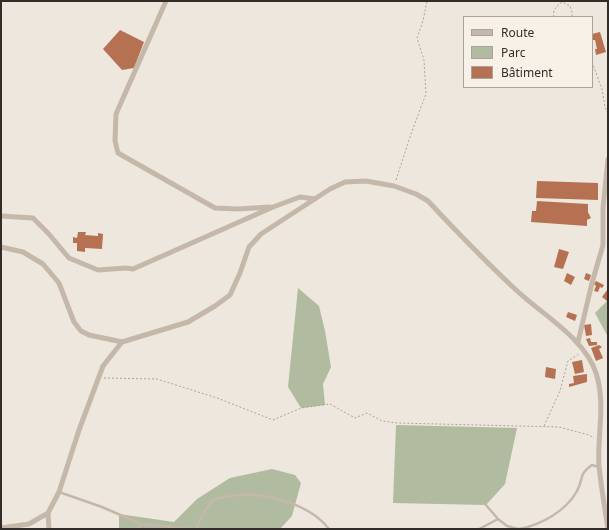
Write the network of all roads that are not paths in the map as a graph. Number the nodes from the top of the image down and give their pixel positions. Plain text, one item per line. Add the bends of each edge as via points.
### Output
1 (166, 1) edge
2 (608, 160) edge
3 (315, 199) junction
4 (273, 207) junction
5 (1, 216) edge
6 (606, 245) edge
7 (1, 246) edge
8 (122, 342) junction
9 (578, 342) junction
10 (599, 467) junction
11 (59, 492) junction
12 (486, 505) dead end
13 (48, 513) junction
14 (498, 519) junction
15 (141, 524) junction
16 (1, 528) edge
17 (49, 529) edge
18 (137, 529) edge
19 (192, 529) edge
20 (196, 529) edge
21 (329, 529) edge
22 (479, 529) edge
23 (518, 529) edge
24 (608, 529) edge

1 - 4 street via 116,114 115,141 118,154 215,208
2 - 6 street via 604,208
3 - 4 street via 300,197
3 - 8 street via 261,234 249,247 230,295 188,322
3 - 9 street via 345,182 366,181 394,186 416,194 428,201 516,290
4 - 5 street via 133,269 98,270 69,258 33,218
6 - 9 street via 592,283
7 - 8 street via 23,252 43,264 59,283 74,322 81,331
8 - 11 street via 103,366
9 - 10 street via 589,356 596,372 601,395
10 - 23 lane via 592,465 584,471 578,491 565,506 530,527
10 - 24 street
11 - 13 street
11 - 15 lane
12 - 14 lane
13 - 16 street via 29,524
13 - 17 street
14 - 22 lane
14 - 23 lane via 506,526
15 - 18 lane
15 - 19 lane
20 - 21 lane via 214,499 252,494 300,506 322,520

